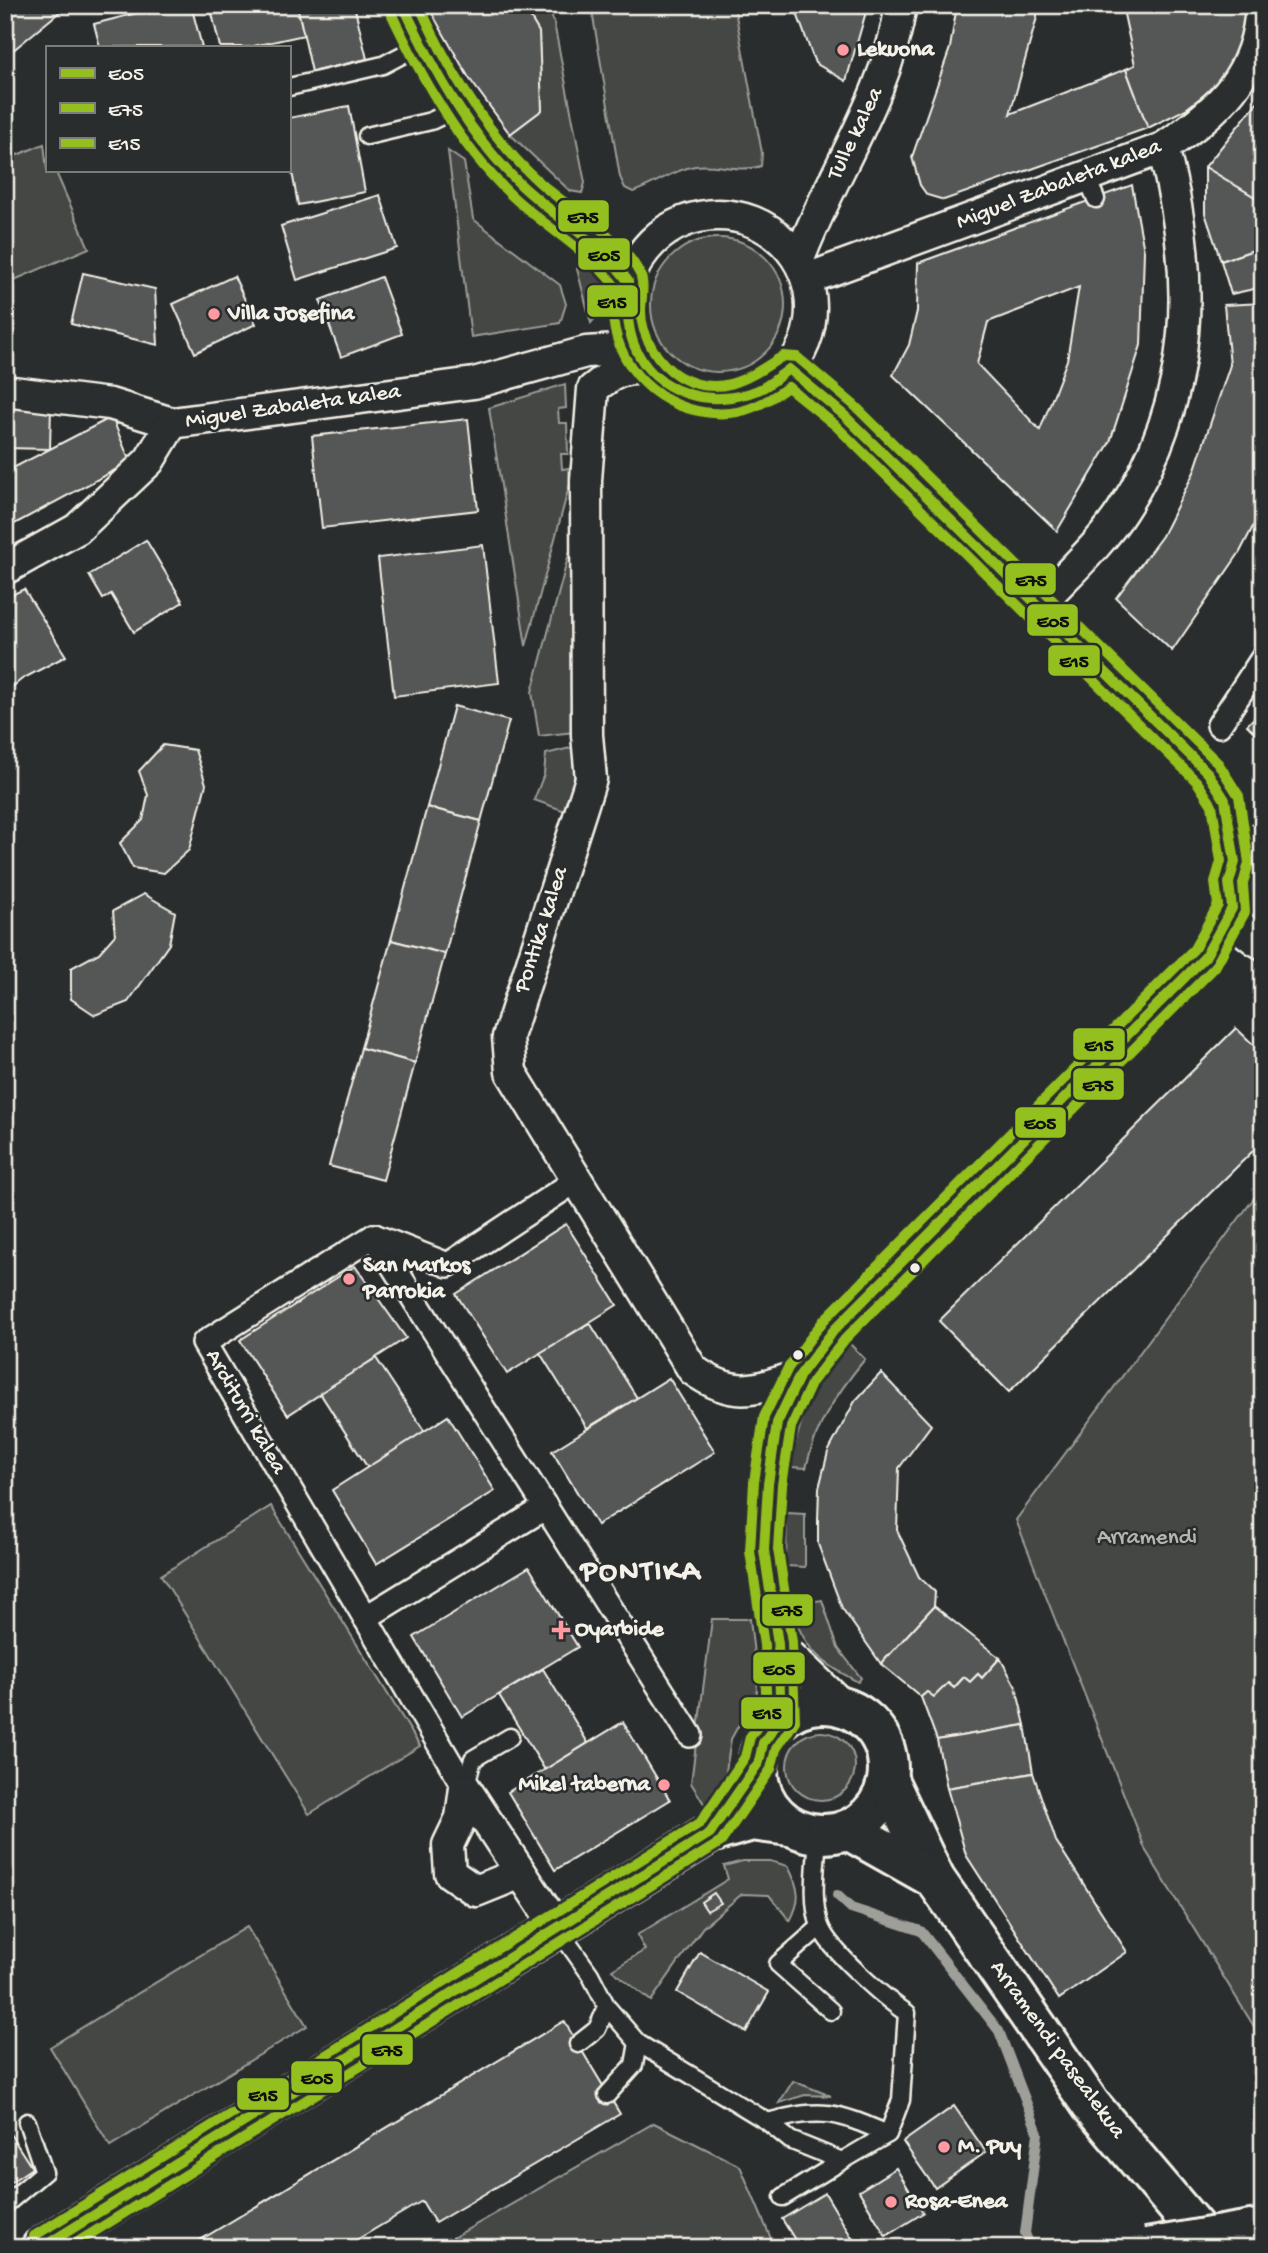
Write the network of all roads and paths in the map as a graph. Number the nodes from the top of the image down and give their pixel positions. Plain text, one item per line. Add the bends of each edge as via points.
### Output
1 (403, 5) edge
2 (901, 5) edge
3 (1261, 22) edge
4 (421, 45) junction
5 (290, 87) edge
6 (460, 107) junction
7 (367, 136) dead end
8 (1163, 148) junction
9 (803, 269) junction
10 (628, 281) junction
11 (641, 359) junction
12 (789, 369) junction
13 (5, 391) edge
14 (172, 423) junction
15 (5, 569) edge
16 (1038, 606) junction
17 (1263, 658) edge
18 (1219, 725) dead end
19 (1225, 800) junction
20 (1263, 823) edge
21 (1263, 836) edge
22 (1235, 862) junction
23 (1232, 908) junction
24 (1261, 943) edge
25 (1205, 957) junction
26 (577, 1180) junction
27 (374, 1236) junction
28 (800, 1375) junction
29 (546, 1507) junction
30 (365, 1618) junction
31 (778, 1644) junction
32 (842, 1705) junction
33 (781, 1718) junction
34 (690, 1735) dead end
35 (510, 1737) dead end
36 (759, 1762) junction
37 (888, 1780) junction
38 (465, 1788) junction
39 (818, 1830) junction
40 (710, 1833) junction
41 (521, 1873) junction
42 (936, 1879) junction
43 (820, 1927) junction
44 (558, 1929) junction
45 (607, 2007) junction
46 (831, 2011) dead end
47 (638, 2043) junction
48 (578, 2044) dead end
49 (607, 2095) dead end
50 (27, 2122) dead end
51 (768, 2122) junction
52 (888, 2134) junction
53 (842, 2161) junction
54 (783, 2197) dead end
55 (5, 2205) edge
56 (1263, 2228) edge
57 (41, 2248) edge
58 (1147, 2248) edge
59 (1212, 2248) edge

1 - 4 street
2 - 9 street, Tulle kalea via 881,85 812,224
3 - 8 street, Miguel Zabaleta kalea via 1244,76 1206,120
4 - 5 lane via 383,65
4 - 6 street
6 - 7 lane via 432,121
6 - 10 street via 518,182 617,263
8 - 9 street, Miguel Zabaleta kalea via 1091,187
8 - 16 street via 1176,195 1182,249 1185,302 1180,372 1167,418 1122,511
9 - 10 street via 787,244 764,225 736,215 706,215 660,234 640,256
9 - 12 street via 813,314 802,351
10 - 11 street via 626,327
11 - 12 street via 681,394 723,401 756,393
11 - 14 street, Miguel Zabaleta kalea via 586,352 474,383
11 - 26 street, Pontika kalea via 593,389 586,480 591,779 508,1037 511,1072
12 - 16 street via 844,415
13 - 14 street via 110,404
14 - 15 street, Miguel Zabaleta kalea via 149,461 77,529
16 - 19 street via 1208,774
17 - 18 street
19 - 20 street
19 - 22 street
21 - 22 street via 1247,845
22 - 23 street via 1229,883
23 - 24 street via 1242,927
23 - 25 street
24 - 25 street
25 - 28 street via 834,1330
26 - 27 street via 448,1265
26 - 28 street, Pontika kalea via 693,1370 723,1388 751,1391
27 - 29 street
27 - 30 street, Arditurri kalea via 204,1343
28 - 31 street via 777,1423 768,1484 764,1550
29 - 30 street
29 - 34 street
30 - 38 street, Arditurri kalea
31 - 32 street
31 - 33 street
32 - 33 main road via 802,1706
32 - 37 main road via 862,1716 883,1742
33 - 36 main road via 766,1735
35 - 38 lane via 473,1759
36 - 39 main road via 758,1781 769,1807
36 - 40 main road
37 - 39 main road via 868,1816
37 - 42 main road, Arramendi pasealekua
38 - 41 street, Arditurri kalea
38 - 41 street via 461,1818 448,1845 450,1873 476,1891
39 - 40 main road via 752,1821
39 - 42 main road, Arramendi pasealekua
39 - 43 lane
40 - 44 main road
41 - 44 street, Arditurri kalea
42 - 59 main road, Arramendi pasealekua via 1091,2105
43 - 46 lane via 778,1964
43 - 52 lane via 886,1999 906,2012 901,2100
44 - 45 lane
44 - 57 main road
45 - 47 lane
45 - 48 lane via 597,2029
47 - 49 lane via 634,2065
47 - 51 lane
50 - 55 lane via 44,2172
51 - 52 lane via 807,2111 846,2116
51 - 53 lane via 790,2140
52 - 53 lane
53 - 54 lane
56 - 58 main road, bridge

